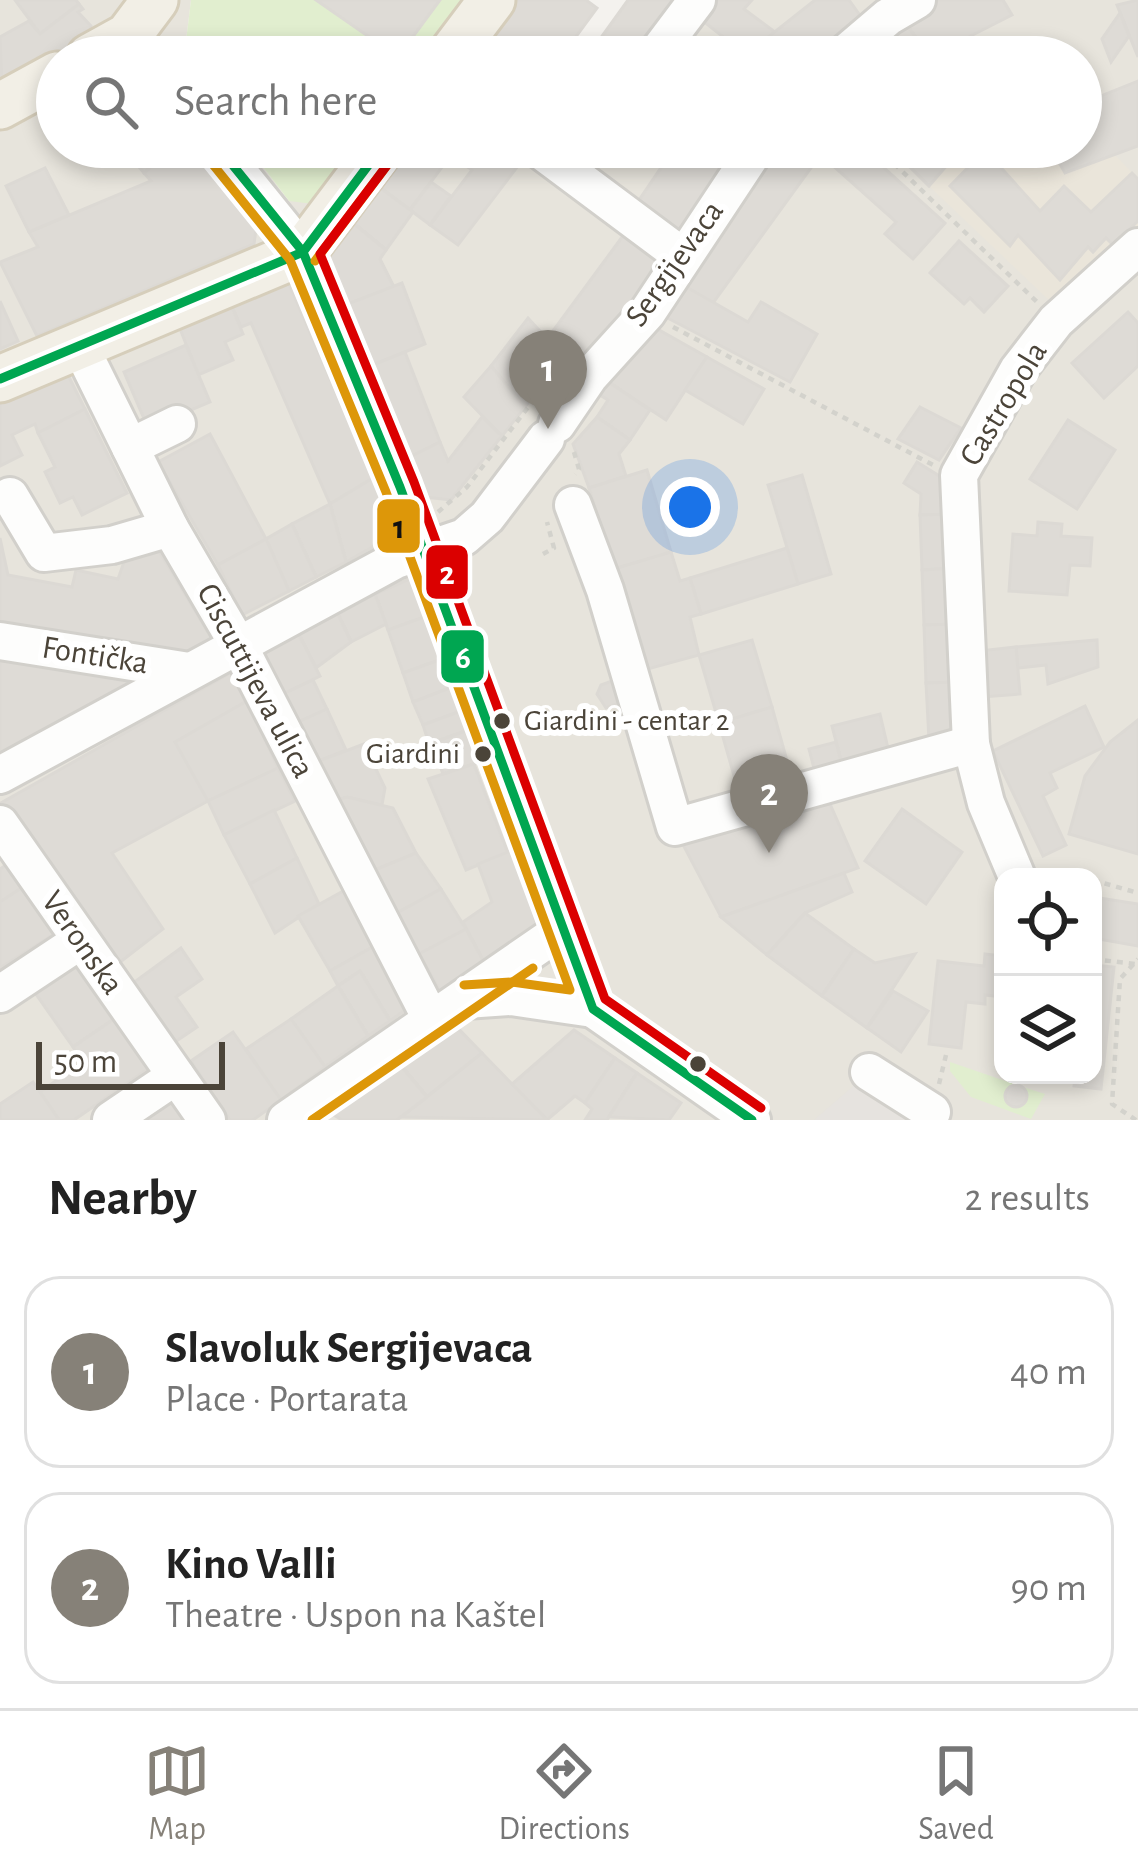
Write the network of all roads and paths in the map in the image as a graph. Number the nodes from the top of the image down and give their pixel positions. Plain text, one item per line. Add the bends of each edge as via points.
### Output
1 (155, 0) edge
2 (492, 0) edge
3 (697, 0) edge
4 (894, 6) edge
5 (131, 36) edge
6 (465, 36) edge
7 (670, 36) edge
8 (863, 36) edge
9 (36, 86) edge
10 (0, 106) edge
11 (235, 168) edge
12 (366, 168) edge
13 (586, 168) edge
14 (743, 168) edge
15 (901, 168) edge
16 (1138, 247) edge
17 (303, 251) junction
18 (682, 256) junction
19 (1019, 284) dead end
20 (646, 313) junction
21 (79, 344) junction
22 (0, 380) edge
23 (177, 424) dead end
24 (553, 425) junction
25 (130, 447) junction
26 (959, 475) junction
27 (572, 492) joint
28 (10, 496) dead end
29 (170, 528) junction
30 (419, 535) junction
31 (0, 641) edge
32 (240, 648) junction
33 (189, 671) junction
34 (971, 745) junction
35 (0, 776) edge
36 (0, 824) edge
37 (1013, 868) edge
38 (1102, 883) edge
39 (1138, 893) edge
40 (563, 929) junction
41 (80, 941) junction
42 (1102, 960) edge
43 (1137, 962) edge
44 (0, 994) edge
45 (465, 1000) junction
46 (593, 1010) junction
47 (430, 1019) junction
48 (869, 1072) dead end
49 (176, 1076) junction
50 (301, 1116) edge
51 (921, 1118) edge
52 (111, 1120) edge
53 (207, 1120) edge
54 (752, 1120) edge
55 (1136, 1120) edge

1 - 5 main road
2 - 6 main road
3 - 7 street
4 - 8 street
9 - 10 main road
11 - 17 street
12 - 17 main road
13 - 18 street
14 - 18 street, Sergijevaca
15 - 19 path
16 - 26 street, Castropola via 1056,321
17 - 21 main road
17 - 30 street
18 - 20 street, Sergijevaca
20 - 24 street, Sergijevaca
20 - 26 path via 896,450
21 - 22 main road
21 - 25 street, Ciscuttijeva ulica
23 - 25 street
24 - 27 path via 579,469
24 - 30 path
24 - 30 street, Sergijevaca via 464,537
25 - 29 street, Ciscuttijeva ulica
26 - 34 street, Castropola
27 - 34 street via 675,827
28 - 29 street via 44,553
29 - 32 street, Ciscuttijeva ulica
30 - 32 street, Sergijevaca
30 - 40 street
31 - 33 street, Fontička
32 - 33 street, Sergijevaca
32 - 47 street, Ciscuttijeva ulica
33 - 35 street, Sergijevaca
34 - 37 street, Castropola
36 - 41 street, Veronska
38 - 39 path
40 - 45 street
40 - 46 street
41 - 44 street
41 - 49 street, Veronska
42 - 43 path
43 - 55 path via 1120,979 1111,1076 1112,1104
45 - 46 street via 511,997
45 - 47 street
46 - 54 street
47 - 50 street
48 - 51 street
49 - 52 street
49 - 53 street, Veronska

